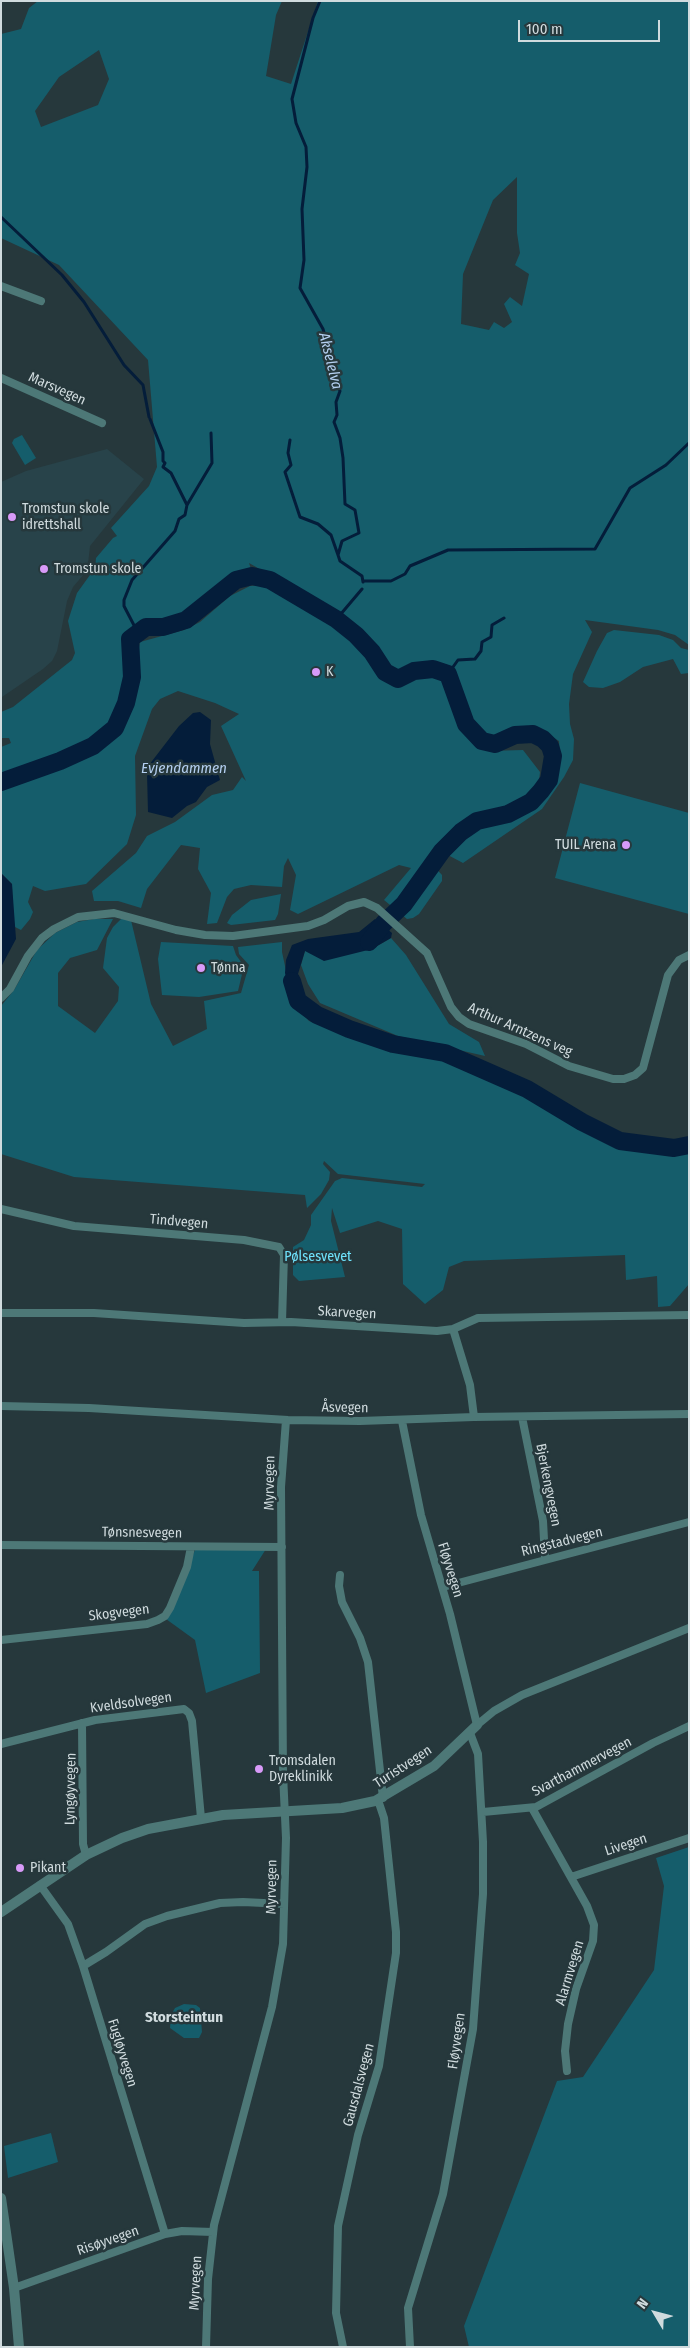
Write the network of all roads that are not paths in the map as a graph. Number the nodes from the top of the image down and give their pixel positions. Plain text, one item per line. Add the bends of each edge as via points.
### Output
1 (1, 286) edge
2 (41, 301) dead end
3 (1, 378) edge
4 (102, 423) dead end
5 (689, 955) edge
6 (1, 998) edge
7 (1, 1209) edge
8 (1, 1313) edge
9 (689, 1315) edge
10 (282, 1322) junction
11 (454, 1329) junction
12 (1, 1406) edge
13 (689, 1414) edge
14 (474, 1417) junction
15 (522, 1417) junction
16 (286, 1420) junction
17 (402, 1421) junction
18 (689, 1522) edge
19 (1, 1545) edge
20 (191, 1546) junction
21 (282, 1547) junction
22 (545, 1558) junction
23 (340, 1576) dead end
24 (443, 1587) junction
25 (689, 1628) edge
26 (1, 1640) edge
27 (82, 1723) junction
28 (689, 1726) edge
29 (474, 1729) junction
30 (1, 1744) edge
31 (380, 1799) junction
32 (532, 1808) junction
33 (285, 1810) junction
34 (483, 1812) junction
35 (202, 1818) junction
36 (689, 1838) edge
37 (86, 1855) junction
38 (571, 1877) junction
39 (40, 1885) junction
40 (284, 1904) junction
41 (1, 1912) edge
42 (83, 1966) junction
43 (567, 2071) dead end
44 (1, 2198) edge
45 (213, 2232) junction
46 (165, 2234) junction
47 (14, 2288) junction
48 (19, 2347) edge
49 (206, 2347) edge
50 (343, 2347) edge
51 (410, 2347) edge

1 - 2 street
3 - 4 street, Marsvegen
5 - 6 street, Arthur Arntzens veg via 679,960 668,975 643,1068 635,1076 624,1079 613,1079 569,1066 532,1047 469,1024 450,1007 427,953 366,902 348,906 308,926 233,936 176,930 114,913 78,917 42,938
7 - 10 street, Tindvegen via 74,1226 244,1240 279,1247 284,1255
8 - 10 street, Skarvegen via 94,1313 244,1323
9 - 11 street, Skarvegen via 478,1318
10 - 11 street, Skarvegen via 437,1331
11 - 14 street via 470,1385
12 - 16 street, Åsvegen via 145,1410
13 - 15 street, Åsvegen
14 - 15 street, Åsvegen
14 - 17 street, Åsvegen
15 - 22 street, Bjerkengvegen via 543,1521
16 - 17 street, Åsvegen
16 - 21 street, Myrvegen via 281,1487
17 - 24 street, Fløyvegen via 421,1514
18 - 22 street, Ringstadvegen
19 - 20 street, Tønsnesvegen
20 - 21 street, Tønsnesvegen
20 - 26 street, Skogvegen via 187,1567 170,1608 158,1620 147,1624
21 - 33 street, Myrvegen
22 - 24 street, Ringstadvegen
23 - 31 street, Gausdalsvegen via 342,1602 368,1662
24 - 29 street, Fløyvegen
25 - 29 street, Turistvegen via 522,1695
27 - 30 street, Kveldsolvegen
27 - 35 street, Kveldsolvegen via 177,1709 188,1712 194,1729
27 - 37 street, Lyngøyvegen via 83,1844
28 - 32 street, Svarthammervegen
29 - 31 street, Turistvegen via 434,1766
29 - 34 street, Fløyvegen
31 - 33 street, Turistvegen via 342,1808
31 - 50 street, Gausdalsvegen via 396,1953 379,2066 358,2135 338,2226 336,2313
32 - 34 street, Svarthammervegen
32 - 38 street, Alarmvegen
33 - 35 street, Turistvegen
33 - 40 street, Myrvegen
34 - 51 street, Fløyvegen via 483,1894 473,2030 443,2194 408,2308
35 - 37 street, Turistvegen via 140,1831
36 - 38 street, Livegen
37 - 39 street, Turistvegen
38 - 43 street, Alarmvegen via 592,1917 594,1929 568,2024
39 - 41 street, Turistvegen
39 - 42 street, Fugløyvegen via 68,1924
40 - 42 street via 220,1903 167,1916 145,1924
40 - 45 street, Myrvegen via 282,1955 274,1999
42 - 46 street, Fugløyvegen
44 - 47 street
45 - 46 street, Risøyvegen
45 - 49 street, Myrvegen
46 - 47 street, Risøyvegen
47 - 48 street

